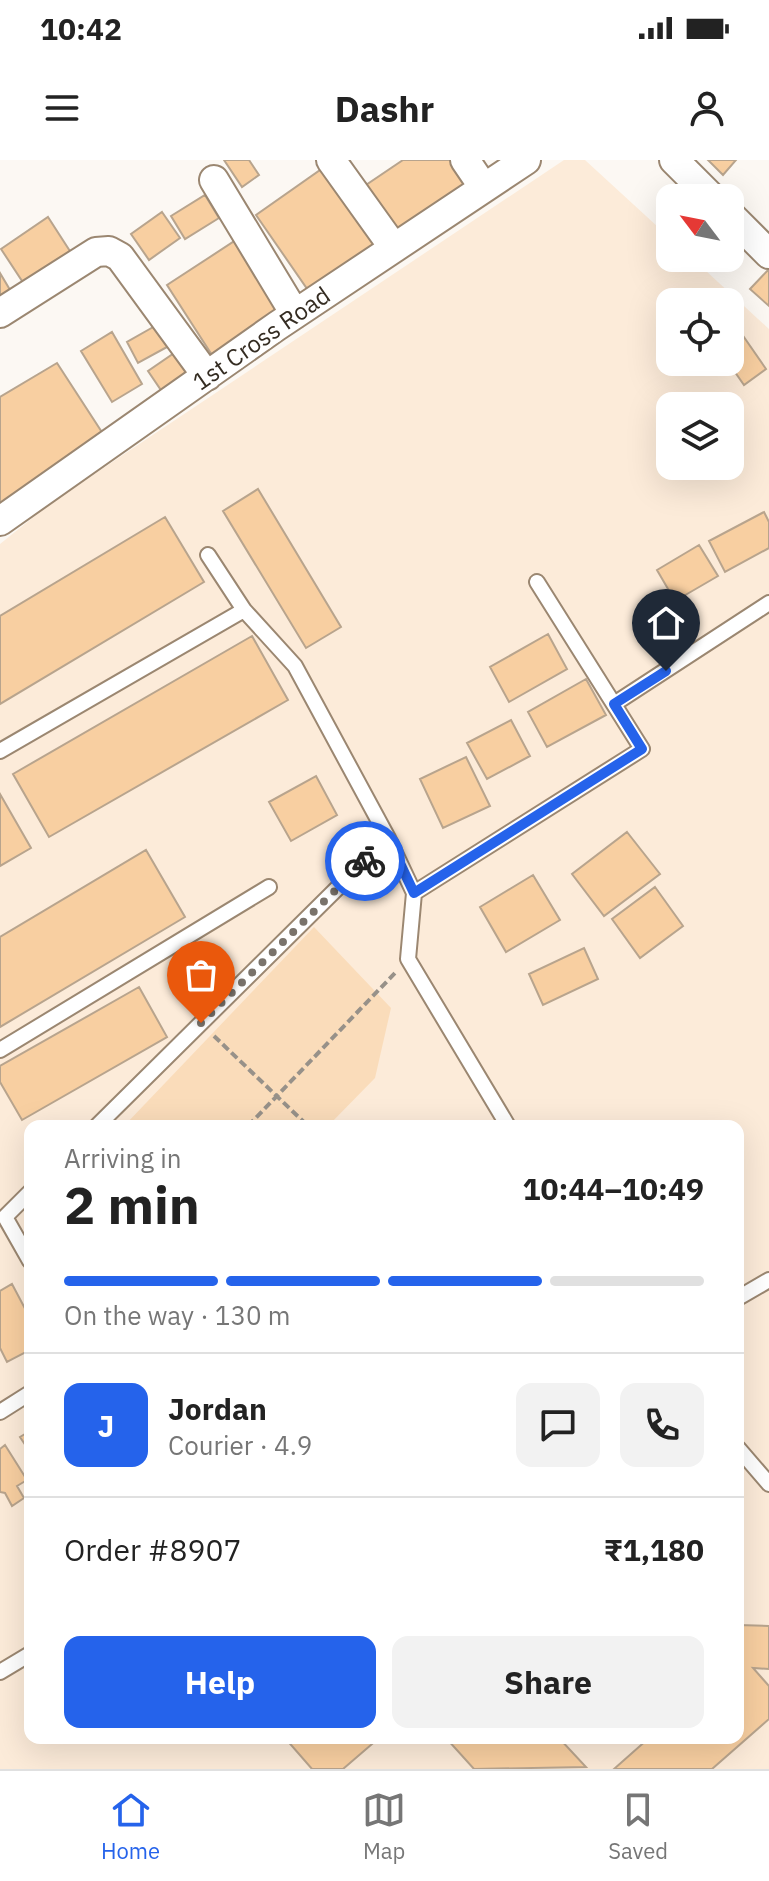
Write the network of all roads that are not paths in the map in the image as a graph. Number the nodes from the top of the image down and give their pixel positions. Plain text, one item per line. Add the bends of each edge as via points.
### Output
1 (331, 160) edge
2 (465, 160) edge
3 (526, 160) edge
4 (675, 161) edge
5 (214, 180) dead end
6 (698, 184) edge
7 (484, 188) junction
8 (744, 229) edge
9 (394, 248) junction
10 (769, 254) edge
11 (0, 313) edge
12 (295, 314) junction
13 (207, 376) junction
14 (0, 521) edge
15 (208, 555) dead end
16 (537, 582) dead end
17 (769, 603) edge
18 (244, 610) junction
19 (614, 704) junction
20 (0, 751) edge
21 (388, 838) junction
22 (269, 887) dead end
23 (414, 893) junction
24 (0, 1050) edge
25 (103, 1120) edge
26 (504, 1120) edge
27 (24, 1197) edge
28 (2, 1217) edge
29 (24, 1252) edge
30 (769, 1280) edge
31 (744, 1295) edge
32 (24, 1397) edge
33 (0, 1412) edge
34 (744, 1455) edge
35 (769, 1484) edge
36 (24, 1658) edge
37 (0, 1672) edge

1 - 9 street
2 - 7 street
3 - 7 street, 1st Cross Road
4 - 6 street
5 - 12 street
7 - 9 street, 1st Cross Road
8 - 10 street
9 - 12 street, 1st Cross Road
11 - 13 street via 96,252 109,251 120,257
12 - 13 street, 1st Cross Road
13 - 14 street, 1st Cross Road
15 - 18 lane
16 - 19 lane
17 - 19 lane
18 - 20 lane
18 - 21 lane via 295,666
19 - 23 lane via 642,749
21 - 23 lane
21 - 25 lane
22 - 24 lane
23 - 26 lane via 408,959
27 - 28 lane
28 - 29 lane
30 - 31 lane
32 - 33 lane
34 - 35 lane
36 - 37 lane

